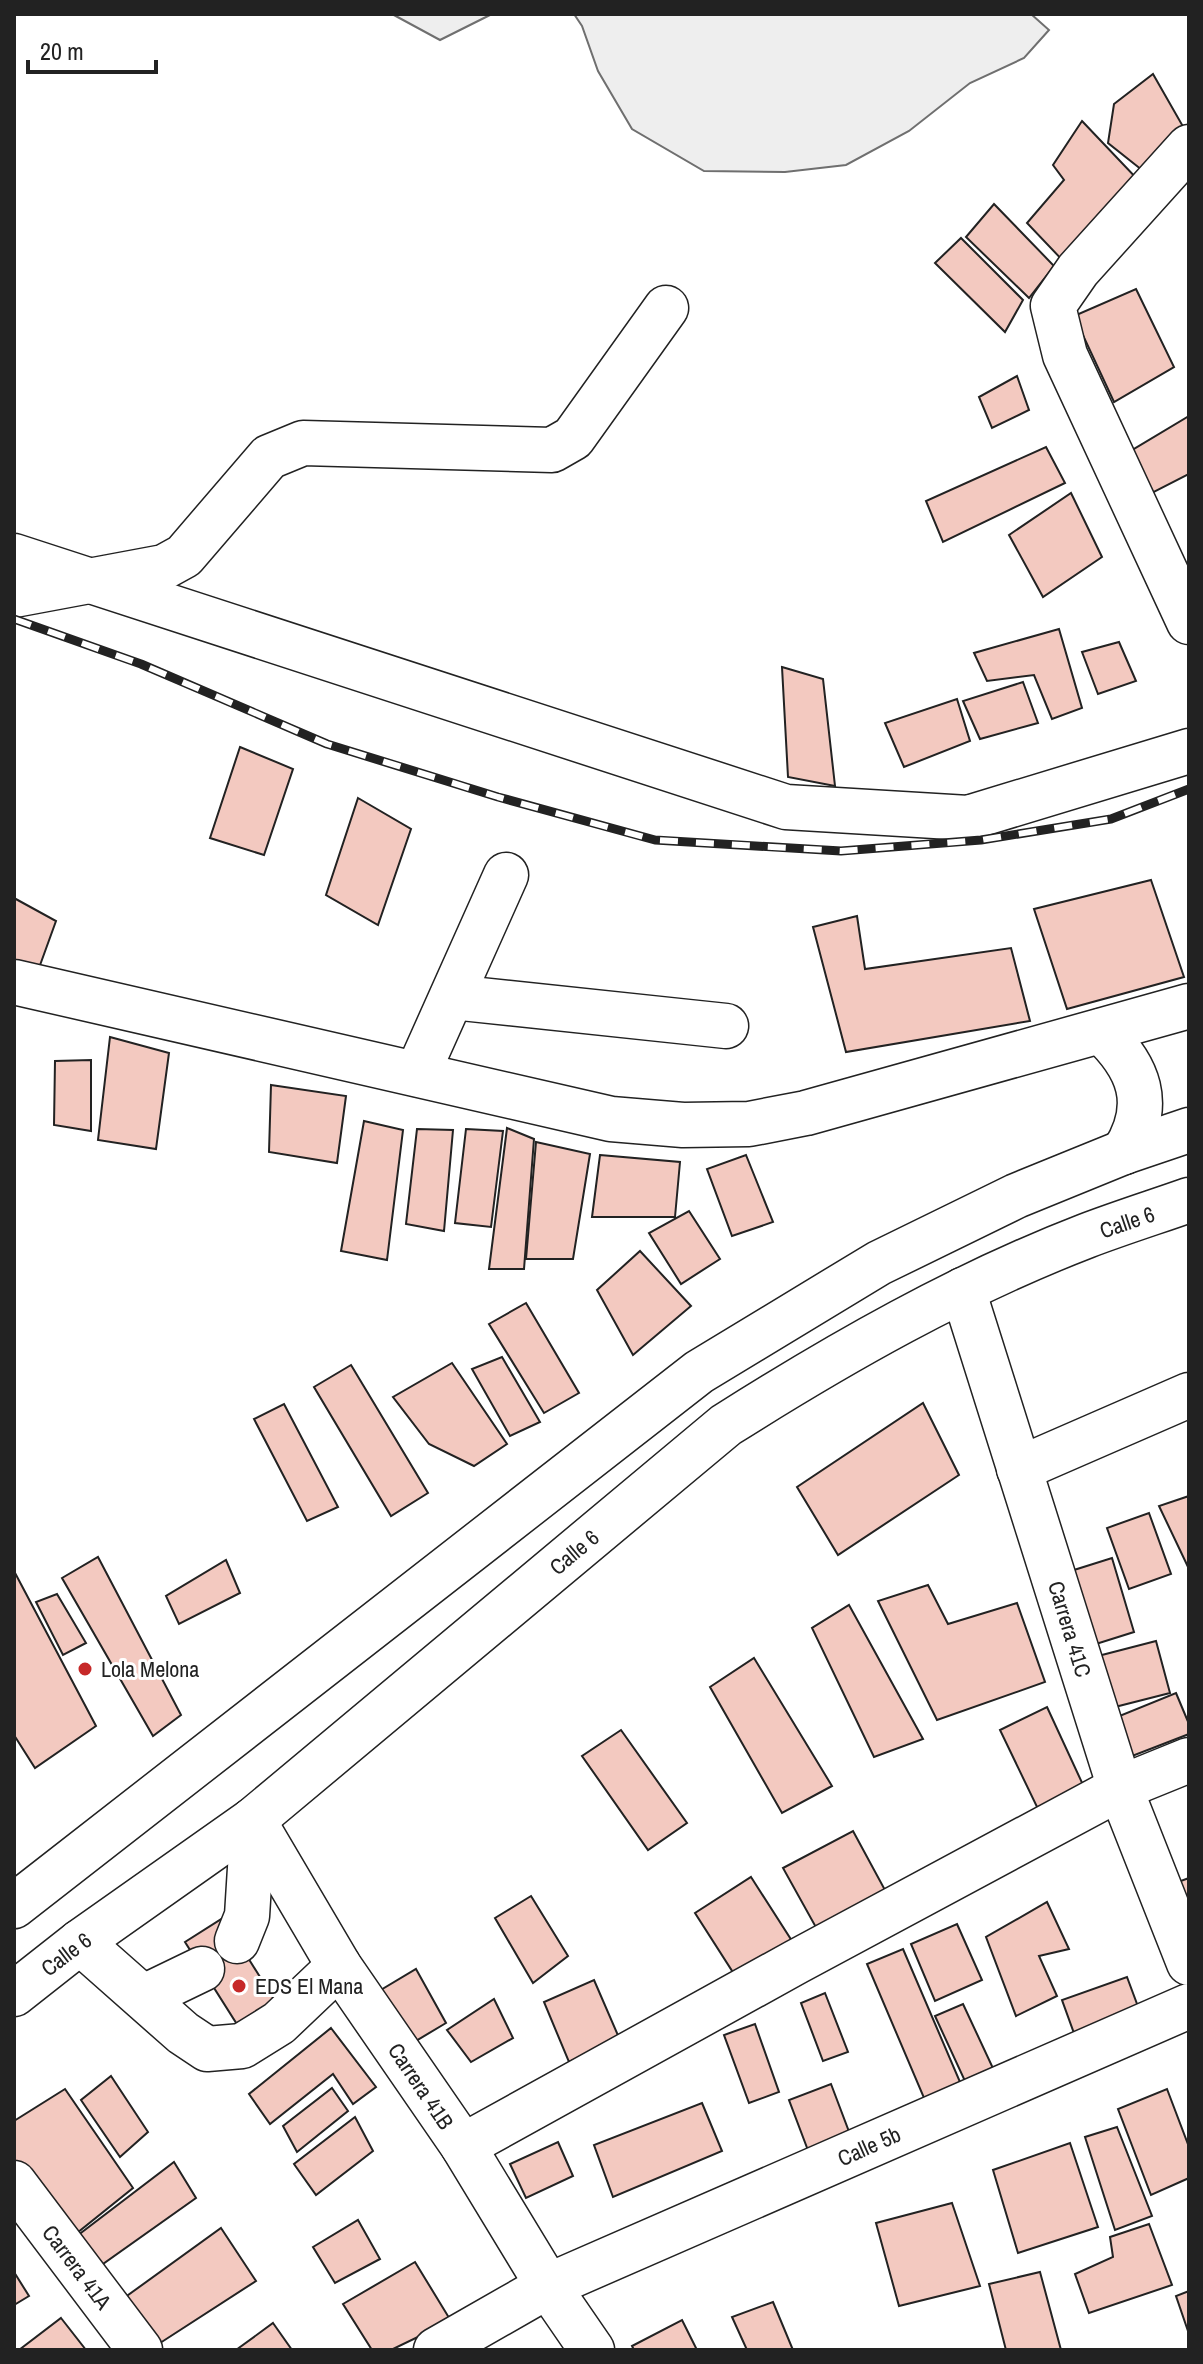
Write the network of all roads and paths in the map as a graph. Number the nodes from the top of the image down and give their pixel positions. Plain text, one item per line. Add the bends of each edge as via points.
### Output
1 (1189, 147) edge
2 (666, 308) dead end
3 (14, 556) edge
4 (91, 581) junction
5 (14, 595) edge
6 (1189, 622) edge
7 (1189, 751) edge
8 (506, 875) dead end
9 (14, 982) edge
10 (452, 997) junction
11 (1189, 1006) edge
12 (726, 1026) dead end
13 (1101, 1031) junction
14 (417, 1074) junction
15 (1189, 1130) edge
16 (1124, 1152) junction
17 (1189, 1200) edge
18 (963, 1290) junction
19 (1189, 1395) edge
20 (1019, 1469) junction
21 (1189, 1760) edge
22 (1120, 1788) junction
23 (253, 1820) junction
24 (14, 1906) edge
25 (237, 1941) dead end
26 (80, 1942) junction
27 (1189, 1963) edge
28 (339, 1966) junction
29 (202, 1969) dead end
30 (14, 1994) edge
31 (144, 1997) junction
32 (1189, 2006) edge
33 (463, 2146) junction
34 (14, 2183) edge
35 (548, 2286) junction
36 (140, 2350) edge
37 (436, 2350) edge
38 (592, 2350) edge

1 - 6 main road via 1078,270 1053,306 1065,355
2 - 4 main road via 573,438 552,450 303,443 269,457 184,556 164,567
3 - 4 main road
4 - 5 main road
4 - 7 main road via 786,807 968,818
8 - 10 main road
9 - 14 main road
10 - 12 main road
10 - 14 main road
11 - 13 main road
13 - 14 main road via 749,1124 611,1119
13 - 16 main road via 1122,1051 1136,1076 1136,1133
15 - 16 main road
16 - 24 main road via 1016,1196 879,1263 699,1372
17 - 18 main road, Calle 6 via 1084,1237
18 - 20 main road, Carrera 41C
18 - 23 main road, Calle 6 via 726,1425
19 - 20 main road
20 - 22 main road, Carrera 41C
21 - 22 main road
22 - 27 main road, Carrera 41C
22 - 33 main road
23 - 25 main road via 247,1916
23 - 26 main road, Calle 6
23 - 28 main road, Carrera 41B
26 - 30 main road, Calle 6
26 - 31 main road
28 - 31 main road via 279,2023 242,2046 207,2049
28 - 33 main road, Carrera 41B
29 - 31 main road
32 - 35 main road, Calle 5b
33 - 35 main road, Carrera 41B
34 - 36 main road, Carrera 41A
35 - 37 main road, Calle 5b
35 - 38 main road, Carrera 41B

